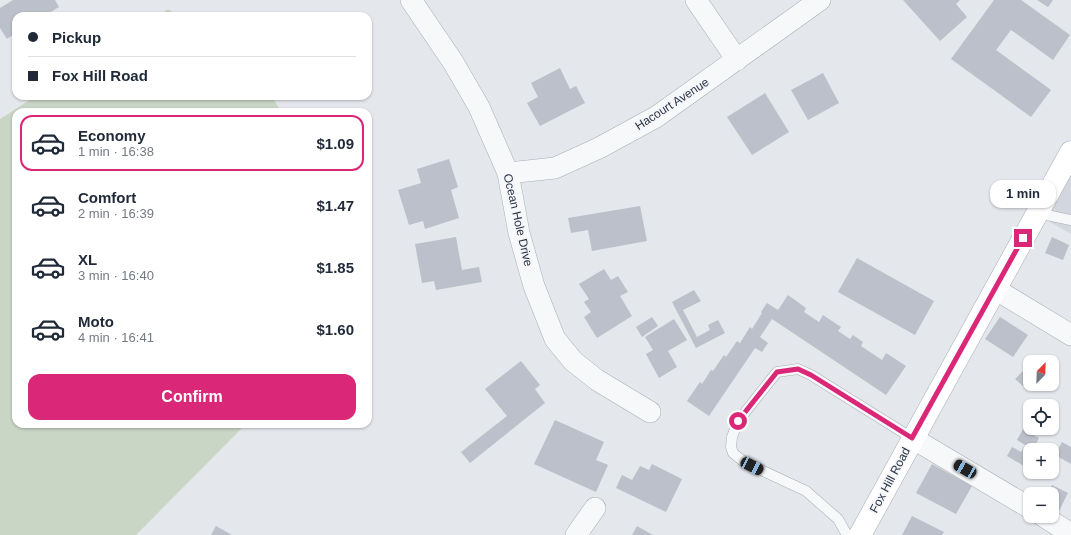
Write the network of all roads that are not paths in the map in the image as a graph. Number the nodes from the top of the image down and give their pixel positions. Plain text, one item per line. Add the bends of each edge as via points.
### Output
1 (411, 0) edge
2 (696, 0) edge
3 (820, 0) edge
4 (736, 60) junction
5 (1071, 152) edge
6 (508, 173) junction
7 (1037, 212) junction
8 (1071, 220) edge
9 (995, 289) junction
10 (1071, 335) edge
11 (650, 412) dead end
12 (912, 438) junction
13 (1023, 504) edge
14 (596, 508) dead end
15 (1054, 523) edge
16 (1071, 534) edge
17 (576, 535) edge
18 (847, 535) edge
19 (860, 535) edge

1 - 6 street, Ocean Hole Drive via 453,62 480,108
2 - 4 street
3 - 4 street, Hacourt Avenue
4 - 6 street, Hacourt Avenue via 656,117 599,148 555,168
5 - 7 main road, Fox Hill Road
6 - 11 street, Ocean Hole Drive via 519,233 532,279 555,339 573,361 597,380
7 - 8 lane
7 - 9 main road, Fox Hill Road
9 - 10 street
9 - 12 main road, Fox Hill Road
12 - 13 street
12 - 18 lane via 798,369 777,372 738,421 732,437 731,447 734,453 744,462 806,491 838,519
12 - 19 main road, Fox Hill Road
14 - 17 street
15 - 16 street

